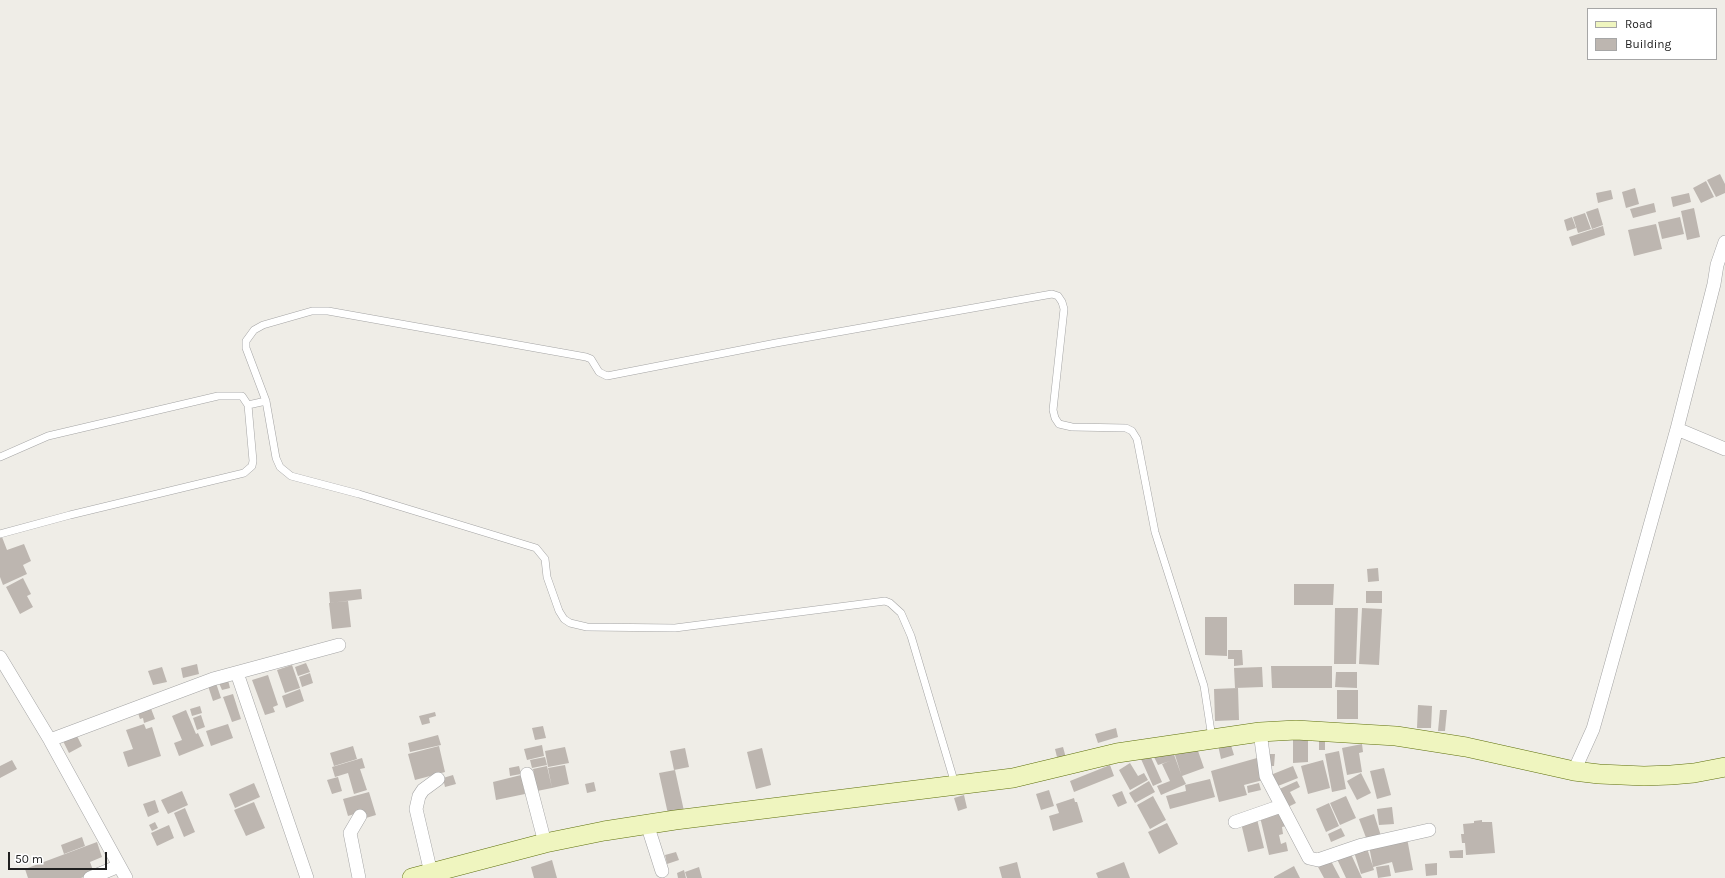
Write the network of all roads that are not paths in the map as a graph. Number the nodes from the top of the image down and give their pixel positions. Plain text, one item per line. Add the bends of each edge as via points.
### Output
1 (1725, 242) edge
2 (265, 402) junction
3 (250, 405) junction
4 (1683, 431) junction
5 (1725, 449) edge
6 (0, 457) edge
7 (0, 534) edge
8 (339, 646) dead end
9 (0, 657) edge
10 (238, 673) junction
11 (1260, 732) junction
12 (1212, 738) junction
13 (50, 740) junction
14 (1725, 767) edge
15 (1585, 772) junction
16 (527, 774) dead end
17 (438, 779) dead end
18 (956, 784) junction
19 (1281, 806) junction
20 (360, 816) dead end
21 (1235, 822) dead end
22 (647, 824) junction
23 (1428, 830) dead end
24 (545, 843) junction
25 (119, 866) junction
26 (662, 871) dead end
27 (431, 874) junction
28 (90, 878) edge
29 (126, 878) edge
30 (307, 878) edge
31 (359, 878) edge
32 (412, 878) edge

1 - 4 street via 1717,265
2 - 3 lane
2 - 12 lane via 246,348 246,341 254,330 263,325 312,311 328,311 586,357 593,362 599,372 607,376 1052,294 1058,296 1064,309 1053,410 1055,418 1059,424 1072,427 1126,428 1132,431 1137,439 1155,532 1204,686
2 - 18 lane via 276,458 280,467 291,476 536,548 545,559 547,577 560,611 570,624 587,627 675,628 885,601 890,603 902,613
3 - 6 lane via 242,396 218,396 48,436
3 - 7 lane via 253,461 252,466 244,473
4 - 5 street
4 - 15 street via 1601,701
8 - 10 street
9 - 13 street
10 - 13 street via 213,679
10 - 30 street
11 - 12 main road
11 - 15 main road via 1296,730 1396,736 1466,747
11 - 19 street via 1266,776
12 - 18 main road via 1117,752 1013,778
13 - 25 street
14 - 15 main road via 1644,776
16 - 24 street
17 - 27 street via 423,790 416,809
18 - 22 main road
19 - 21 street
19 - 23 street via 1309,858 1314,860 1362,845
20 - 31 street via 350,832
22 - 24 main road
22 - 26 street
24 - 27 main road
25 - 28 street
25 - 29 street
27 - 32 main road

